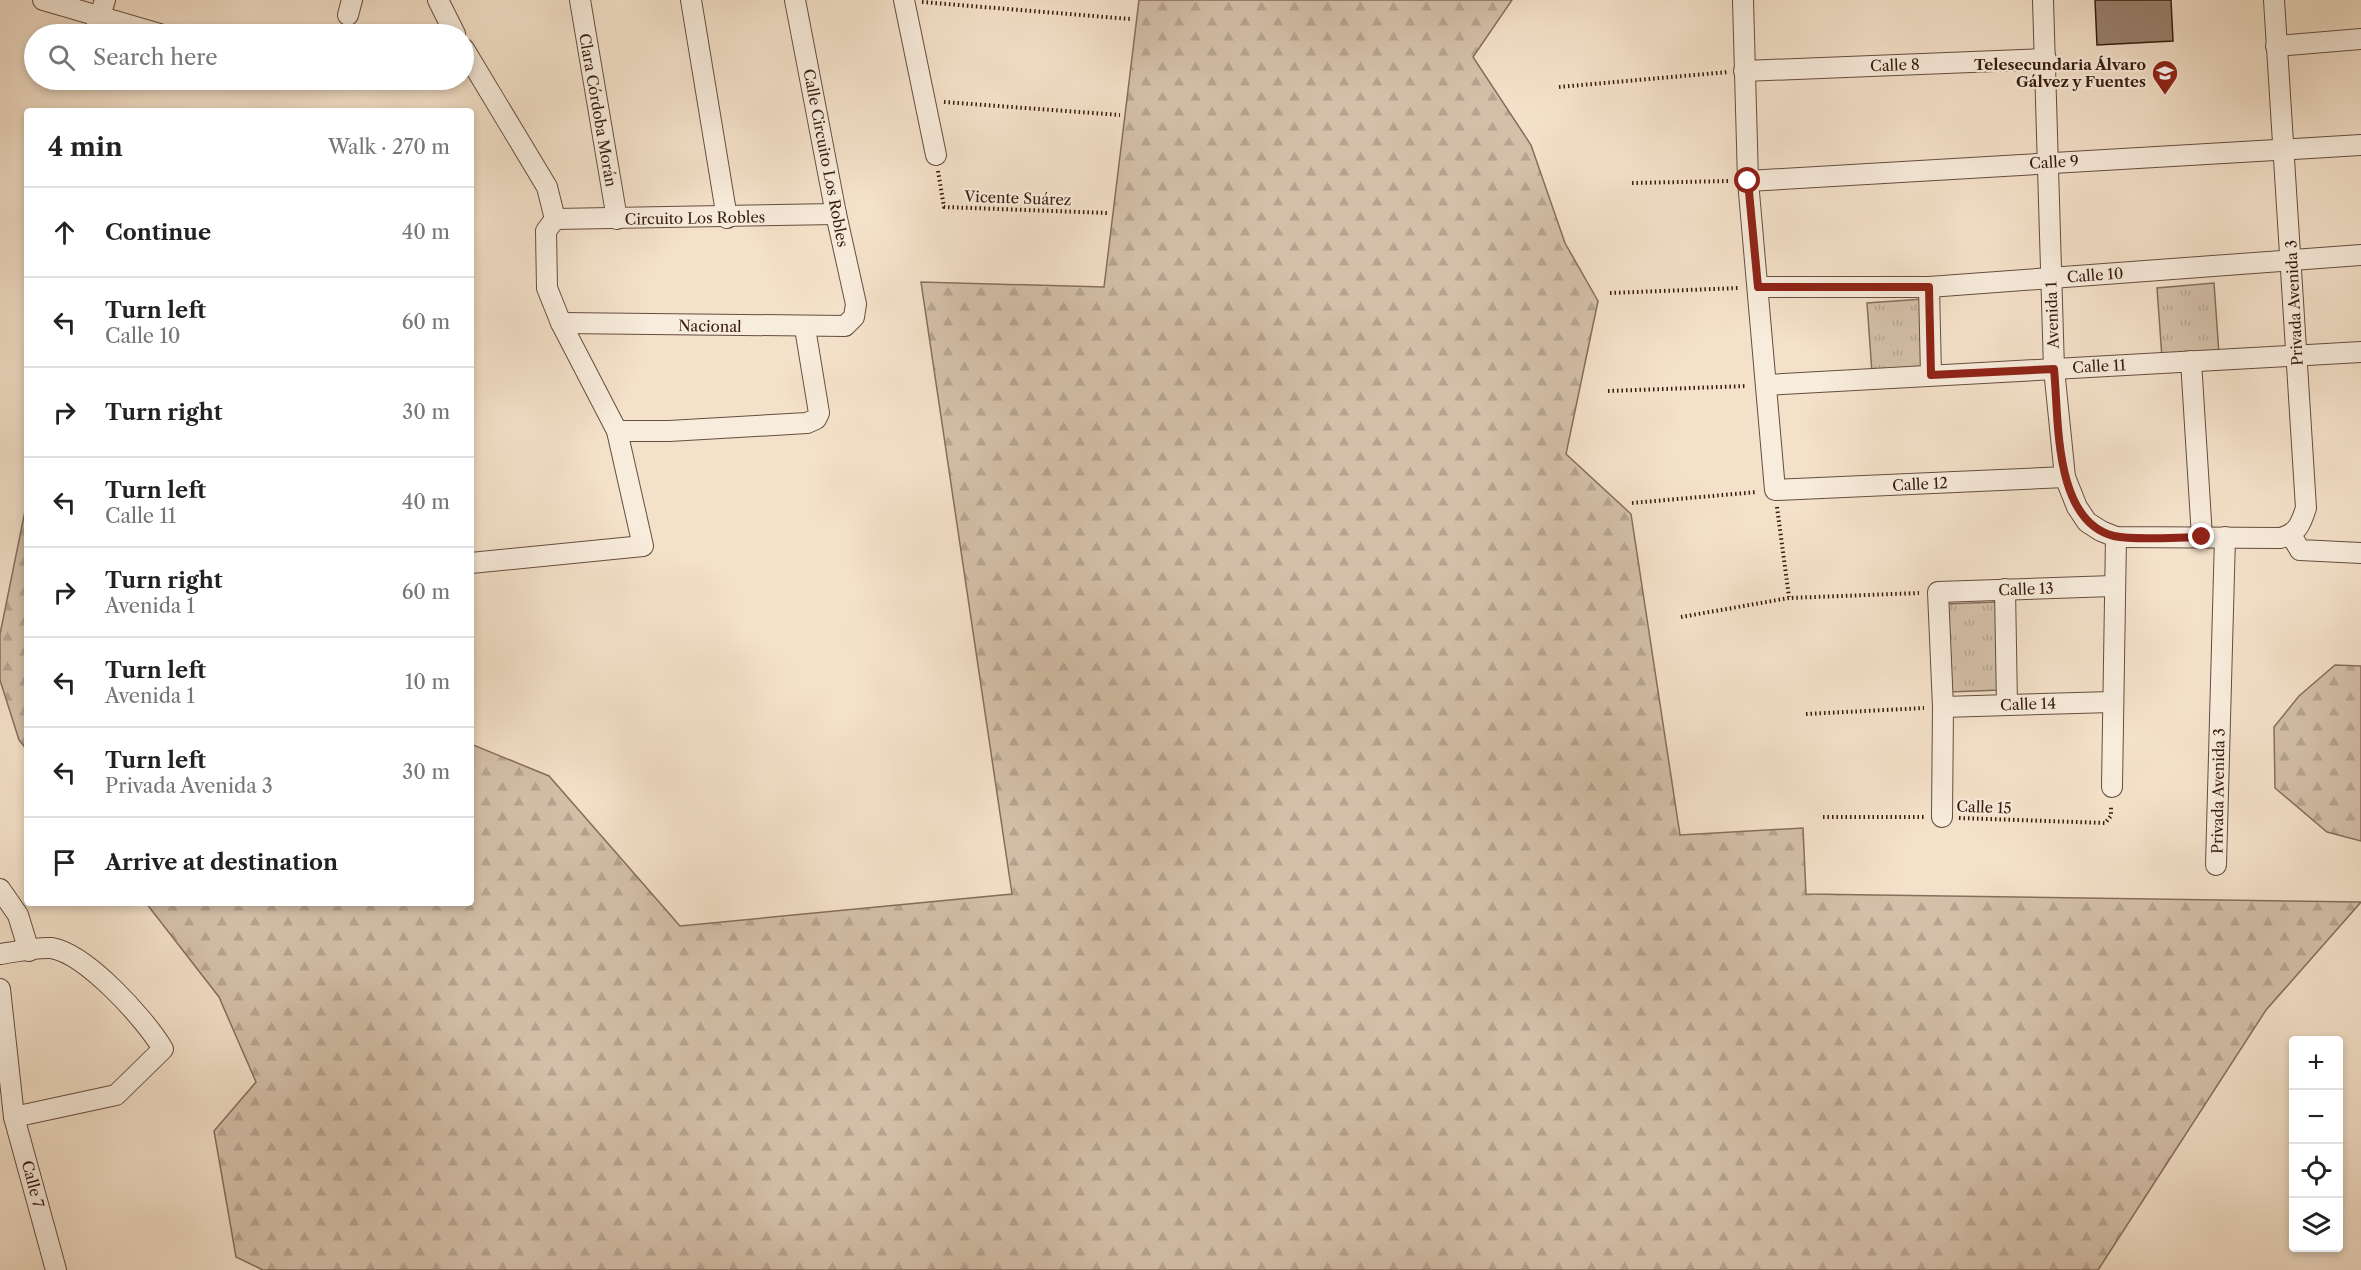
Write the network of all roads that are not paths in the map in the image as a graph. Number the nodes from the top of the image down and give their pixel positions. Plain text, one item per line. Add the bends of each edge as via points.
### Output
1 (44, 0) edge
2 (438, 0) edge
3 (580, 0) edge
4 (691, 0) edge
5 (795, 0) edge
6 (904, 0) edge
7 (1743, 0) edge
8 (2043, 0) edge
9 (2274, 0) edge
10 (100, 17) edge
11 (125, 24) edge
12 (450, 24) edge
13 (2361, 39) edge
14 (2276, 46) junction
15 (2046, 59) junction
16 (474, 66) edge
17 (1744, 71) junction
18 (2361, 145) edge
19 (2283, 150) junction
20 (936, 155) road end
21 (2050, 162) junction
22 (1748, 181) junction
23 (836, 214) junction
24 (727, 218) junction
25 (555, 219) junction
26 (617, 219) junction
27 (2361, 255) edge
28 (2292, 261) junction
29 (2050, 278) junction
30 (1758, 287) junction
31 (1929, 287) junction
32 (854, 317) joint
33 (561, 323) junction
34 (805, 328) junction
35 (2361, 351) edge
36 (2297, 355) junction
37 (2191, 361) junction
38 (2054, 369) junction
39 (1931, 375) junction
40 (1766, 385) junction
41 (617, 431) junction
42 (2065, 477) junction
43 (2290, 536) junction
44 (2116, 537) junction
45 (2202, 537) junction
46 (2225, 537) junction
47 (2361, 553) edge
48 (474, 563) edge
49 (2113, 586) junction
50 (2005, 589) junction
51 (2112, 702) junction
52 (2007, 705) junction
53 (1943, 707) junction
54 (2112, 787) road end
55 (1942, 817) road end
56 (2216, 865) dead end
57 (0, 889) edge
58 (29, 951) junction
59 (0, 954) edge
60 (0, 989) edge
61 (2, 1017) edge
62 (14, 1117) junction
63 (57, 1270) edge

1 - 10 street
2 - 12 street
3 - 26 street, Clara Córdoba Morán
4 - 24 street
5 - 23 street, Calle Circuito Los Robles
6 - 20 street
7 - 17 street
8 - 15 street, Avenida 1
9 - 14 street, Privada Avenida 3
10 - 11 street
13 - 14 street
14 - 19 street, Privada Avenida 3
15 - 17 street, Calle 8
15 - 21 street, Avenida 1
16 - 25 street via 547,187
17 - 22 street
18 - 19 street, Calle 9
19 - 21 street, Calle 9
19 - 28 street, Privada Avenida 3
21 - 22 street, Calle 9
21 - 29 street, Avenida 1
22 - 30 street
23 - 24 street, Circuito Los Robles
23 - 32 street, Calle Circuito Los Robles via 856,304
24 - 26 street, Circuito Los Robles
25 - 26 street, Circuito Los Robles
25 - 33 street via 546,231 547,288
27 - 28 street, Calle 10
28 - 29 street, Calle 10
28 - 36 street, Privada Avenida 3
29 - 31 street, Calle 10
29 - 38 street, Avenida 1
30 - 31 street, Calle 10
30 - 40 street
31 - 39 street
32 - 34 street, Nacional via 845,326
33 - 34 street, Nacional
33 - 41 street
34 - 41 street via 819,413 816,419 807,423
35 - 36 street, Calle 11
36 - 37 street, Calle 11
36 - 43 street, Privada Avenida 3 via 2306,508 2301,524
37 - 38 street, Calle 11
37 - 45 street
38 - 39 street, Calle 11
38 - 42 street, Avenida 1
39 - 40 street, Calle 11
40 - 42 street, Calle 12 via 1775,490
41 - 48 street via 643,546
42 - 44 street, Avenida 1 via 2076,507 2087,522
43 - 46 street
43 - 47 street via 2300,550
44 - 45 street
44 - 49 street
45 - 46 street
46 - 56 street, Privada Avenida 3
49 - 50 street, Calle 13
49 - 51 street
50 - 52 street
50 - 53 street, Calle 13 via 1938,592
51 - 52 street, Calle 14
51 - 54 street
52 - 53 street, Calle 14
53 - 55 street
57 - 58 street via 18,915
58 - 59 street
58 - 62 street via 52,948 92,968 154,1033 163,1049 116,1095
60 - 61 street, Calle 7
61 - 62 street, Calle 7
62 - 63 street, Calle 7

